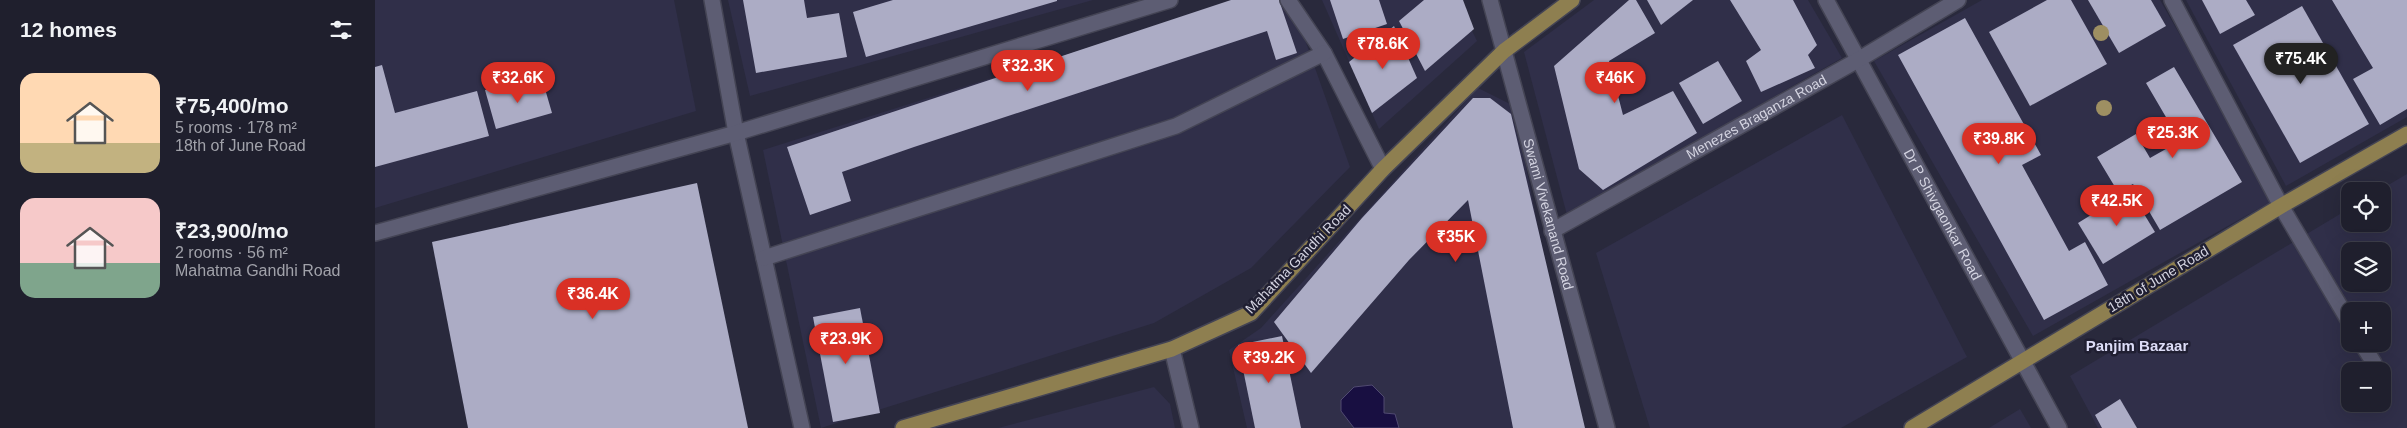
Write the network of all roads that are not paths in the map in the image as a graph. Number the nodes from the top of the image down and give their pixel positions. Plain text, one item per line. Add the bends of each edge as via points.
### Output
1 (712, 0) edge
2 (1170, 0) edge
3 (1288, 0) edge
4 (1491, 0) edge
5 (1572, 0) edge
6 (1826, 0) edge
7 (1959, 0) edge
8 (2172, 0) edge
9 (1504, 51) junction
10 (1324, 53) junction
11 (1858, 60) junction
12 (736, 133) junction
13 (2407, 134) edge
14 (1383, 169) junction
15 (2281, 206) junction
16 (1552, 232) junction
17 (375, 233) edge
18 (764, 258) junction
19 (2341, 308) edge
20 (1172, 349) junction
21 (2022, 361) junction
22 (802, 428) edge
23 (903, 428) edge
24 (1191, 428) edge
25 (1607, 428) edge
26 (1912, 428) edge
27 (2059, 428) edge

1 - 12 street
2 - 12 street
3 - 10 street
4 - 9 street, Swami Vivekanand Road
5 - 9 main road, Mahatma Gandhi Road
6 - 11 street, Dr P Shivgaonkar Road
7 - 11 street, Menezes Braganza Road
8 - 15 street
9 - 14 main road, Mahatma Gandhi Road
9 - 16 street, Swami Vivekanand Road
10 - 14 street
10 - 18 street via 1176,126
11 - 16 street, Menezes Braganza Road
11 - 21 street, Dr P Shivgaonkar Road
12 - 17 street
12 - 18 street
13 - 15 main road, 18th of June Road
14 - 20 main road, Mahatma Gandhi Road via 1251,313
15 - 19 street
15 - 21 main road, 18th of June Road
16 - 25 street, Swami Vivekanand Road
18 - 22 street
20 - 23 main road, Mahatma Gandhi Road
20 - 24 street
21 - 26 main road, 18th of June Road
21 - 27 street, Dr P Shivgaonkar Road

